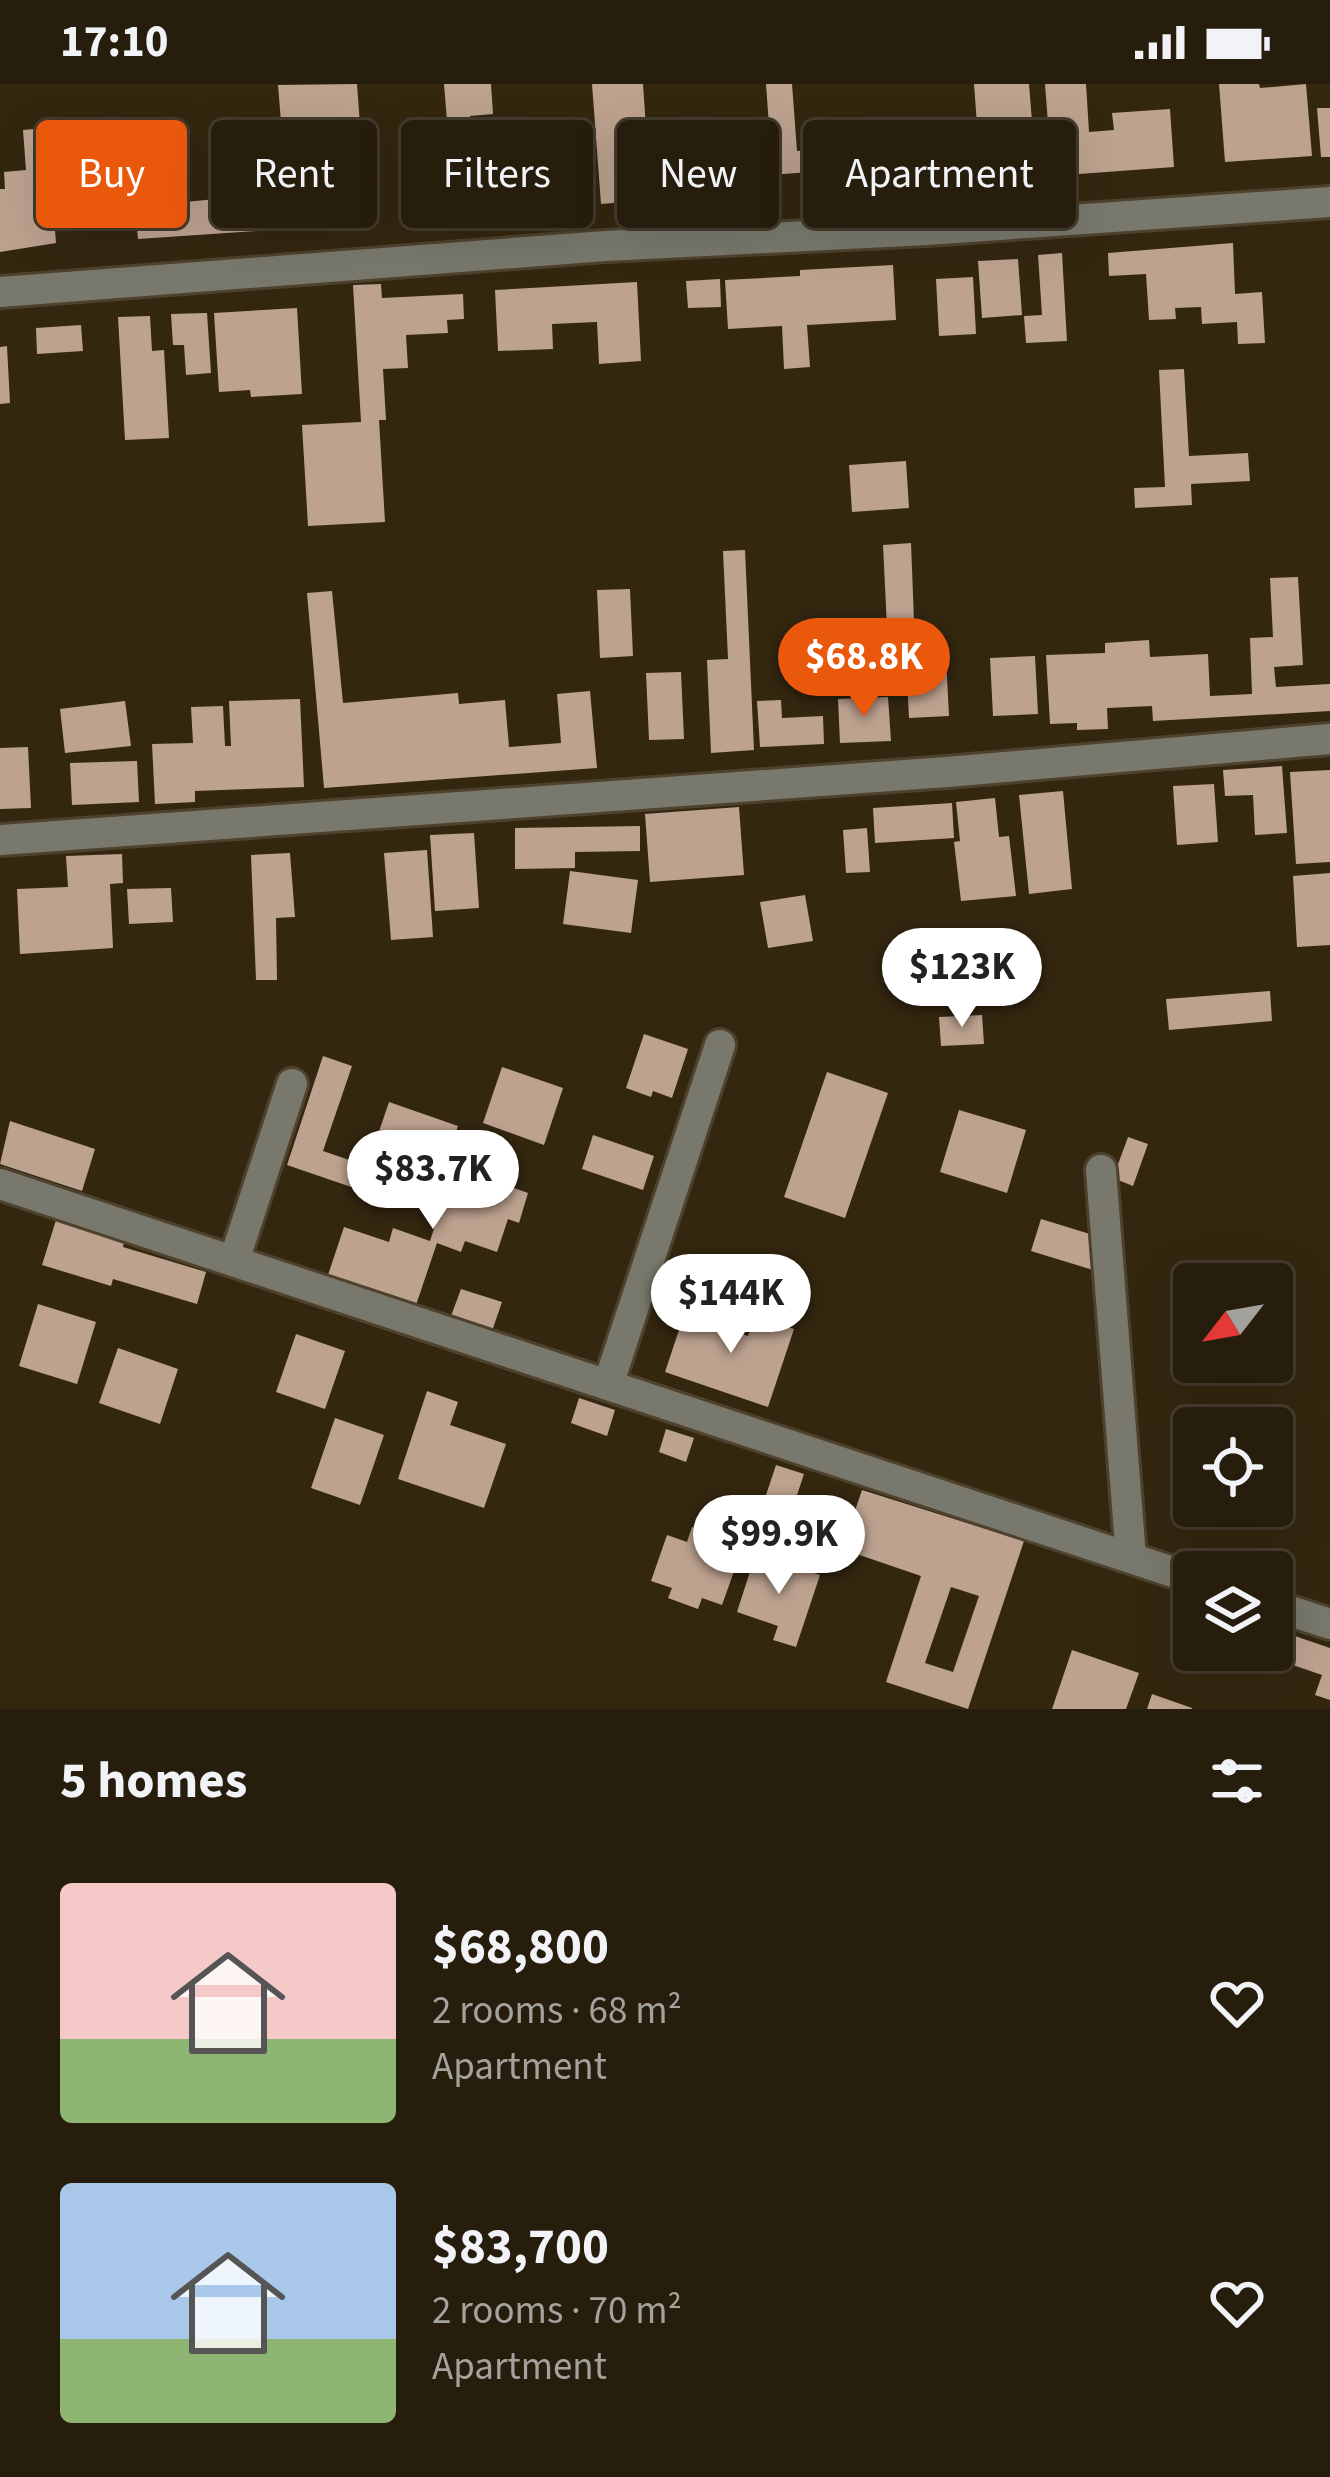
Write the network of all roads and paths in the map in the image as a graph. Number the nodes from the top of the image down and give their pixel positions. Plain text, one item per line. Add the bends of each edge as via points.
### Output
1 (1330, 202) edge
2 (0, 292) edge
3 (1330, 739) edge
4 (0, 840) edge
5 (720, 1045) dead end
6 (292, 1084) dead end
7 (1101, 1170) dead end
8 (0, 1184) edge
9 (234, 1261) junction
10 (608, 1385) junction
11 (1131, 1558) junction
12 (1173, 1572) edge
13 (1293, 1612) edge
14 (1330, 1624) edge

1 - 2 street
3 - 4 street
5 - 10 street
6 - 9 street
7 - 11 street
8 - 9 street
9 - 10 street
10 - 11 street
11 - 12 street
13 - 14 street

